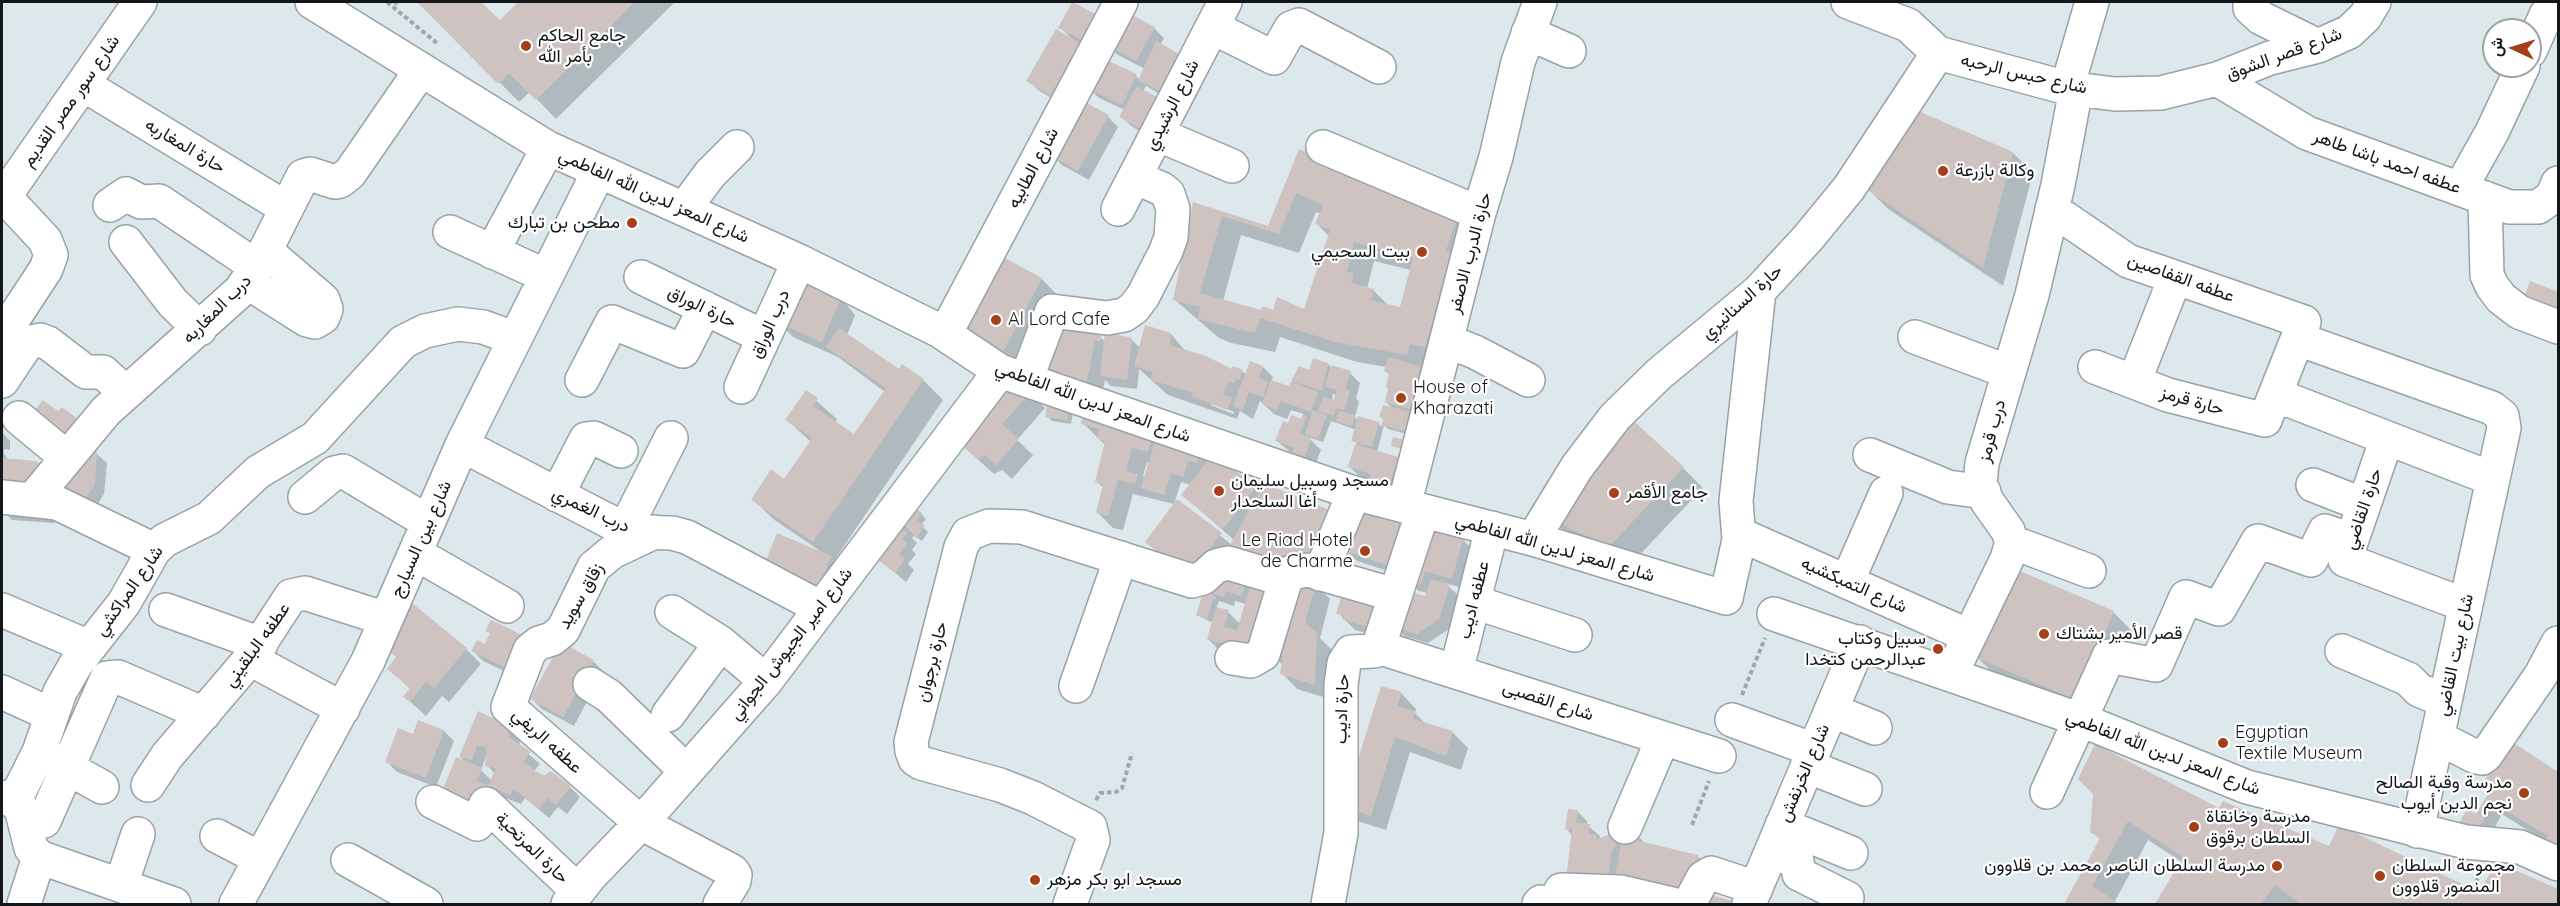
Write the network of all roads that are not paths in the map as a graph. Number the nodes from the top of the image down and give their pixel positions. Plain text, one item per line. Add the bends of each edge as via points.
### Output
1 (140, 2) edge
2 (312, 2) edge
3 (1121, 2) edge
4 (1540, 2) edge
5 (2092, 2) edge
6 (2250, 2) edge
7 (2374, 2) edge
8 (1861, 4) edge
9 (1219, 14) edge
10 (2546, 15) dead end
11 (2542, 24) edge
12 (1528, 33) junction
13 (2318, 46) junction
14 (1569, 51) dead end
15 (1938, 54) junction
16 (429, 57) junction
17 (1379, 67) dead end
18 (2517, 78) edge
19 (2217, 79) junction
20 (84, 85) junction
21 (2072, 88) junction
22 (1157, 134) junction
23 (737, 147) dead end
24 (1323, 147) dead end
25 (548, 148) junction
26 (1232, 166) dead end
27 (599, 171) junction
28 (1135, 177) junction
29 (2559, 183) edge
30 (2473, 193) junction
31 (3, 198) edge
32 (110, 205) dead end
33 (286, 208) junction
34 (684, 209) junction
35 (1118, 209) dead end
36 (2052, 209) junction
37 (1479, 213) junction
38 (450, 232) dead end
39 (126, 242) dead end
40 (492, 252) junction
41 (798, 261) junction
42 (257, 267) junction
43 (546, 276) junction
44 (641, 276) dead end
45 (2175, 278) junction
46 (1759, 291) junction
47 (705, 308) junction
48 (2559, 327) edge
49 (200, 329) junction
50 (945, 334) junction
51 (764, 337) junction
52 (1915, 337) dead end
53 (12, 338) edge
54 (514, 338) junction
55 (2298, 339) junction
56 (1447, 341) junction
57 (2095, 367) dead end
58 (2009, 372) junction
59 (1013, 376) junction
60 (582, 380) dead end
61 (1528, 380) dead end
62 (2, 381) edge
63 (2134, 382) junction
64 (741, 387) dead end
65 (126, 393) junction
66 (2276, 395) junction
67 (19, 418) dead end
68 (671, 438) dead end
69 (2387, 438) junction
70 (462, 445) junction
71 (621, 452) dead end
72 (1870, 455) dead end
73 (66, 458) junction
74 (2493, 479) junction
75 (2313, 485) dead end
76 (1984, 492) junction
77 (1354, 493) junction
78 (1886, 493) dead end
79 (557, 495) junction
80 (305, 497) dead end
81 (17, 498) edge
82 (2364, 505) junction
83 (1414, 508) junction
84 (428, 522) junction
85 (1492, 528) junction
86 (639, 530) junction
87 (1739, 534) junction
88 (1533, 539) junction
89 (2351, 540) junction
90 (2012, 542) junction
91 (154, 550) junction
92 (415, 553) junction
93 (1122, 558) junction
94 (2090, 571) dead end
95 (1320, 574) junction
96 (1287, 575) junction
97 (1847, 582) junction
98 (1395, 595) junction
99 (1474, 602) junction
100 (2465, 605) junction
101 (507, 606) dead end
102 (821, 608) junction
103 (2, 610) edge
104 (166, 610) dead end
105 (672, 612) dead end
106 (1774, 614) dead end
107 (386, 619) junction
108 (1575, 635) dead end
109 (1969, 636) junction
110 (1860, 642) junction
111 (539, 643) joint
112 (721, 643) junction
113 (2559, 643) edge
114 (89, 647) junction
115 (1378, 647) junction
116 (2342, 651) dead end
117 (256, 652) junction
118 (1232, 658) dead end
119 (1456, 672) junction
120 (1951, 674) junction
121 (766, 681) junction
122 (590, 684) dead end
123 (1076, 686) dead end
124 (2, 692) edge
125 (2445, 701) junction
126 (342, 709) junction
127 (1831, 710) junction
128 (204, 714) junction
129 (52, 715) junction
130 (668, 715) dead end
131 (1732, 720) dead end
132 (2081, 720) junction
133 (1875, 728) dead end
134 (2436, 737) junction
135 (1663, 738) junction
136 (1719, 756) dead end
137 (1811, 758) junction
138 (53, 760) junction
139 (686, 771) junction
140 (148, 785) dead end
141 (102, 787) dead end
142 (1865, 789) dead end
143 (2047, 792) dead end
144 (8, 797) edge
145 (433, 802) dead end
146 (44, 821) dead end
147 (640, 823) junction
148 (1625, 826) dead end
149 (2417, 831) junction
150 (138, 834) dead end
151 (216, 836) dead end
152 (1777, 839) junction
153 (1851, 853) dead end
154 (39, 857) junction
155 (261, 859) junction
156 (348, 860) dead end
157 (2559, 864) edge
158 (121, 885) junction
159 (1752, 896) edge
160 (573, 898) edge
161 (1847, 898) dead end
162 (24, 904) edge
163 (174, 904) edge
164 (236, 904) edge
165 (426, 904) edge
166 (720, 904) edge
167 (1070, 904) edge
168 (1328, 904) edge
169 (1539, 904) edge
170 (1672, 904) edge
171 (1689, 904) edge

1 - 20 street, شارع سور مصر القديم
2 - 16 street, شارع المعز لدين الله الفاطمي
3 - 50 street, شارع الطابيه
4 - 12 street, حارة الدرب الاصفر
5 - 21 street, درب قرمز
6 - 13 street via 2250,8 2261,18
7 - 13 street, شارع قصر الشوق via 2349,32
8 - 15 street via 1908,25
9 - 17 street via 1274,58 1291,28 1299,25
9 - 22 street, شارع الرشيدي
10 - 11 street
12 - 14 street
12 - 37 street, حارة الدرب الاصفر
13 - 19 street, شارع قصر الشوق via 2270,58
15 - 21 street, شارع حبس الرحبه
15 - 46 street, حارة السنانيري via 1849,188
16 - 25 street, شارع المعز لدين الله الفاطمي
16 - 33 street, درب المغاربه via 350,173 335,182 310,174 303,176
18 - 30 street via 2492,132
19 - 21 street, شارع حبس الرحبه via 2161,93 2115,94
19 - 30 street, عطفه احمد باشا طاهر via 2307,133
20 - 31 street, شارع سور مصر القديم
20 - 33 street, حارة المغاربه
21 - 36 street, درب قرمز
22 - 26 street
22 - 28 street, شارع الرشيدي
23 - 34 street
24 - 37 street
25 - 27 street, شارع المعز لدين الله الفاطمي
25 - 40 street
27 - 34 street, شارع المعز لدين الله الفاطمي
27 - 43 street, شارع بين السيارج
28 - 35 street, شارع الرشيدي
28 - 59 street, شارع امير الجيوش الجواني via 1168,194 1173,209 1171,237 1143,296 1129,312 1107,318 1052,311
29 - 30 street, عطفه احمد باشا طاهر via 2552,196 2538,207 2509,207
30 - 48 street via 2492,286 2519,312
31 - 53 street via 45,240 51,255
32 - 42 street via 124,195 144,203 159,201
33 - 42 street, درب المغاربه
34 - 41 street, شارع المعز لدين الله الفاطمي
36 - 45 street, عطفه القفاصين via 2128,261
36 - 58 street, درب قرمز
37 - 56 street, حارة الدرب الاصفر
38 - 40 street
39 - 49 street via 172,303
40 - 43 street
41 - 50 street, شارع المعز لدين الله الفاطمي
41 - 51 street, درب الوراق
42 - 49 street, درب المغاربه
43 - 54 street, شارع بين السيارج
44 - 47 street, حارة الوراق
45 - 55 street, عطفه القفاصين via 2304,322
45 - 63 street
46 - 87 street via 1736,501
46 - 88 street, حارة السنانيري via 1659,374 1615,417 1576,467
47 - 51 street, حارة الوراق
47 - 60 street via 683,351 612,322
49 - 65 street, درب المغاربه
50 - 59 street, شارع المعز لدين الله الفاطمي
51 - 64 street, درب الوراق
52 - 58 street
53 - 62 street
53 - 65 street via 48,343 86,372 103,372
54 - 70 street, شارع بين السيارج
54 - 91 street, شارع المراكشي via 483,327 458,324 403,342 315,438 258,472 208,518
55 - 66 street
55 - 74 street, شارع بيت القاضي via 2492,408 2502,416 2504,428
56 - 61 street
56 - 83 street, حارة الدرب الاصفر
57 - 63 street, حارة قرمز
58 - 76 street, درب قرمز via 1982,463 1980,484
59 - 77 street, شارع المعز لدين الله الفاطمي
59 - 102 street, شارع امير الجيوش الجواني
63 - 66 street, حارة قرمز via 2262,420 2267,418
65 - 73 street, درب المغاربه
66 - 69 street
67 - 73 street
68 - 86 street
69 - 74 street
69 - 82 street, حارة القاضي
70 - 79 street, درب الغمري
70 - 84 street, شارع بين السيارج
71 - 79 street via 594,438 586,439
72 - 76 street via 1948,487
73 - 81 street, درب المغاربه
74 - 100 street, شارع بيت القاضي
75 - 82 street
76 - 90 street, درب قرمز
77 - 83 street, شارع المعز لدين الله الفاطمي
77 - 95 street
78 - 97 street
79 - 86 street, درب الغمري
80 - 84 street via 334,473 343,471
81 - 91 street via 69,507
82 - 89 street, حارة القاضي
83 - 85 street, شارع المعز لدين الله الفاطمي
83 - 98 street
84 - 92 street, شارع بين السيارج
85 - 88 street, شارع المعز لدين الله الفاطمي
85 - 99 street, عطفه اديب
86 - 102 street, درب الغمري via 687,537
86 - 111 street, زقاق سويد via 603,559 588,577 562,630
87 - 88 street, شارع المعز لدين الله الفاطمي via 1726,598
87 - 97 street, شارع التمبكشيه
89 - 100 street, حارة القاضي via 2347,562
89 - 132 street via 2325,531 2311,560 2258,541 2219,609 2186,597 2156,665 2109,656
90 - 94 street
90 - 109 street
91 - 114 street, شارع المراكشي via 124,603
92 - 101 street
92 - 107 street, شارع بين السيارج
93 - 96 street, حارة برجوان via 1192,581 1203,578 1222,563 1272,576
93 - 123 street
93 - 167 street, حارة برجوان via 1022,527 989,526 968,534 961,547 911,742 915,759 921,763 1008,788 1090,828 1093,840
95 - 96 street, حارة برجوان via 1301,570
95 - 98 street, حارة برجوان
96 - 118 street via 1263,654 1251,661
97 - 109 street, شارع التمبكشيه
98 - 115 street
99 - 108 street
99 - 119 street, عطفه اديب
100 - 125 street, شارع بيت القاضي
102 - 121 street, شارع امير الجيوش الجواني
103 - 114 street
104 - 117 street
105 - 112 street
106 - 110 street, شارع المعز لدين الله الفاطمي
107 - 117 street, عطفه البلقيني via 297,593 291,596
107 - 126 street, شارع بين السيارج
109 - 120 street
110 - 120 street, شارع المعز لدين الله الفاطمي
110 - 127 street, شارع الخرنفش
111 - 147 street, عطفه الريفي via 530,650 509,699 510,710
112 - 121 street
112 - 130 street
113 - 134 street via 2482,758
114 - 129 street, شارع المراكشي via 60,692
115 - 119 street, شارع القصبى
115 - 168 street, حارة اديب via 1374,651 1351,652 1344,663 1341,833
116 - 125 street via 2408,679 2419,690
117 - 126 street
117 - 128 street, عطفه البلقيني
119 - 135 street, شارع القصبى
120 - 132 street, شارع المعز لدين الله الفاطمي
121 - 139 street, شارع امير الجيوش الجواني
122 - 139 street via 609,696
124 - 129 street
125 - 134 street, شارع بيت القاضي
126 - 155 street, شارع بين السيارج
127 - 133 street
127 - 137 street, شارع الخرنفش
128 - 138 street via 118,677 107,678
128 - 140 street, عطفه البلقيني via 167,756
129 - 138 street, شارع المراكشي
131 - 137 street
132 - 143 street
132 - 149 street, شارع المعز لدين الله الفاطمي via 2247,787
134 - 149 street, شارع بيت القاضي
135 - 136 street, شارع القصبى
135 - 148 street
137 - 142 street
137 - 152 street, شارع الخرنفش
138 - 141 street
138 - 144 street, شارع المراكشي
138 - 146 street
139 - 147 street, شارع امير الجيوش الجواني
144 - 154 street via 24,815 31,848
145 - 160 street, حارة المرتحية via 477,824 486,804
147 - 160 street, شارع امير الجيوش الجواني
147 - 166 street via 735,875
149 - 157 street, شارع المعز لدين الله الفاطمي via 2473,843 2520,847
150 - 158 street
151 - 155 street
152 - 153 street
152 - 159 street, شارع الخرنفش
152 - 161 street via 1797,861 1799,874
154 - 158 street
154 - 162 street
155 - 164 street, شارع بين السيارج
156 - 165 street
158 - 163 street
159 - 171 street via 1711,873 1702,878
169 - 170 street via 1555,904 1561,890 1622,892

